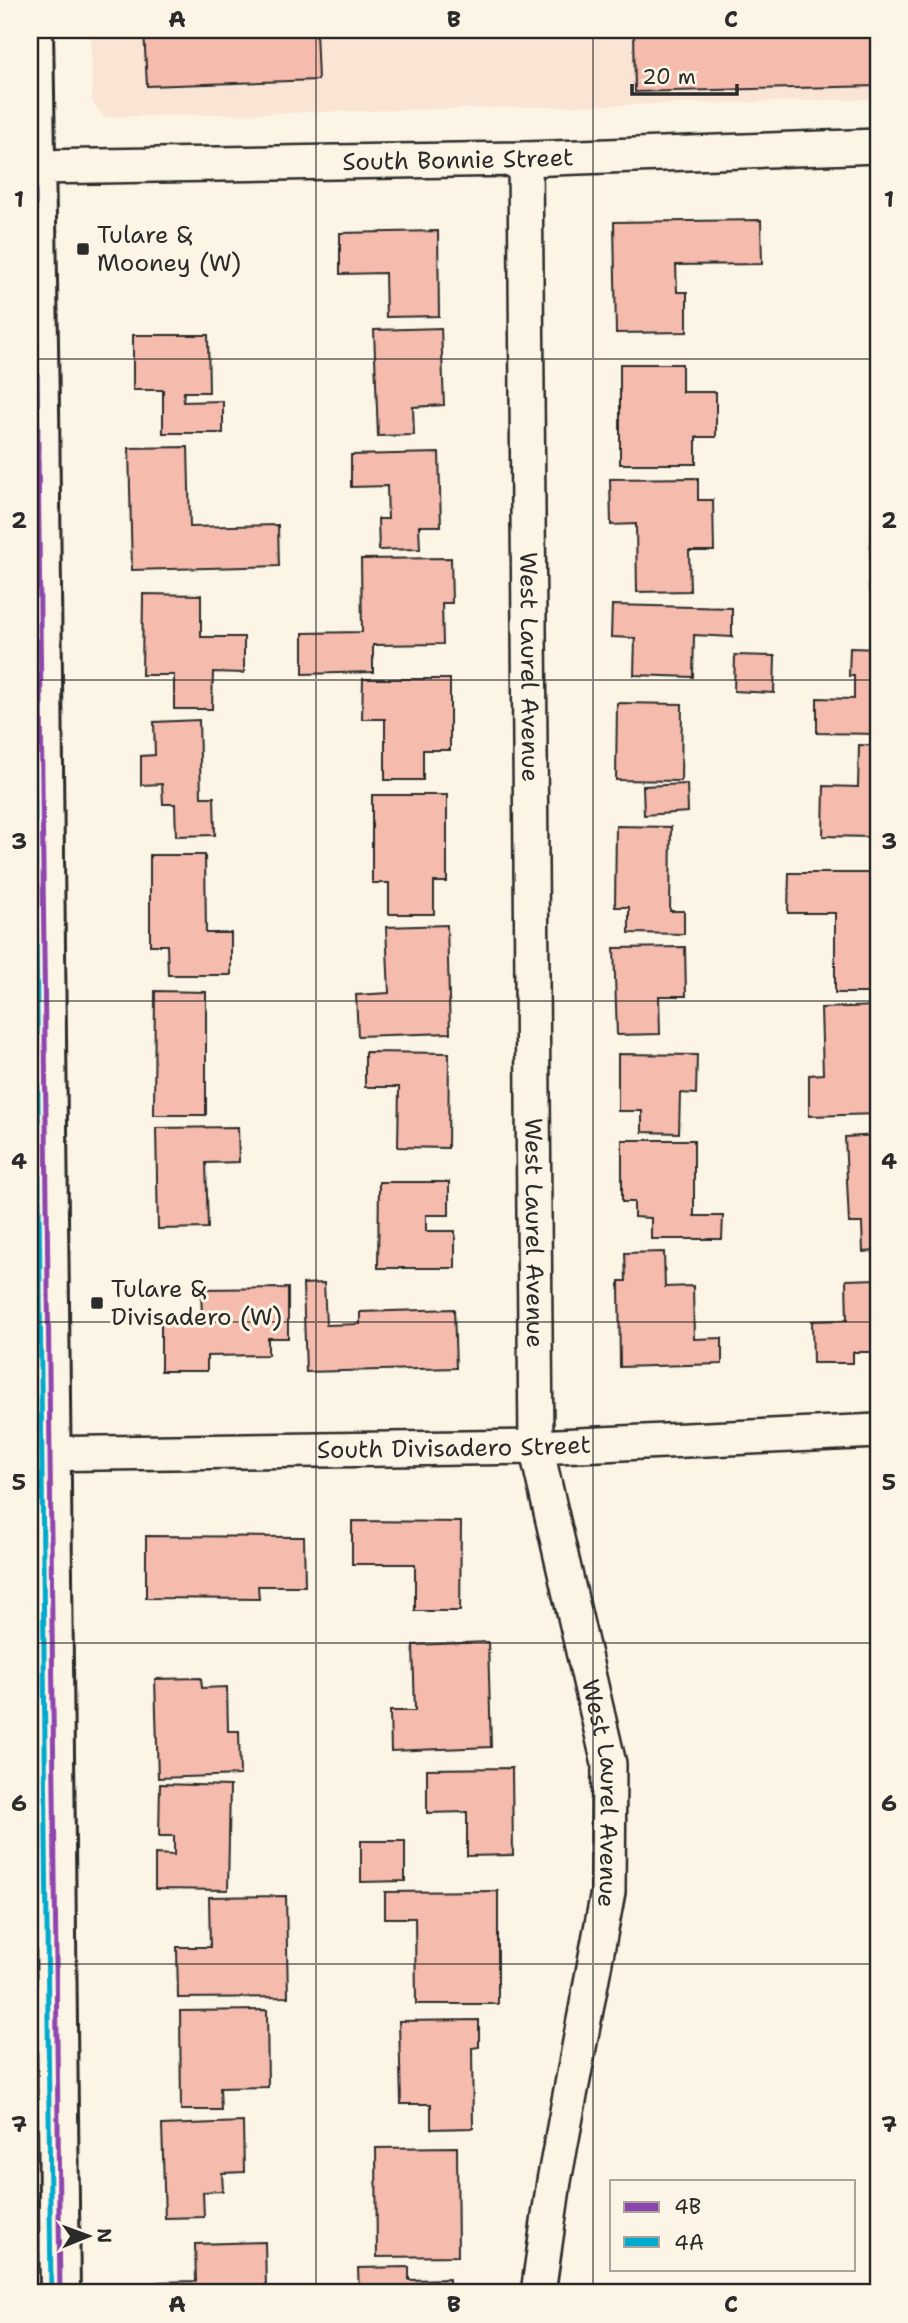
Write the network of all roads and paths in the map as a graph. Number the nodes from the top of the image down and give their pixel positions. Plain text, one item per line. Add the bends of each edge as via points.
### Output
1 (33, 30) edge
2 (32, 110) edge
3 (878, 146) edge
4 (525, 159) junction
5 (36, 167) junction
6 (34, 407) edge
7 (37, 927) edge
8 (878, 1431) edge
9 (536, 1447) junction
10 (41, 1454) edge
11 (43, 1930) edge
12 (60, 2293) edge
13 (537, 2293) edge

1 - 2 street
2 - 5 street
3 - 4 street, South Bonnie Street
4 - 5 street, South Bonnie Street
4 - 9 street, West Laurel Avenue
5 - 6 street
6 - 7 street
7 - 10 street
8 - 9 street, South Divisadero Street
9 - 10 street, South Divisadero Street
9 - 13 street, West Laurel Avenue via 609,1764 608,1892
10 - 11 street
11 - 12 street

